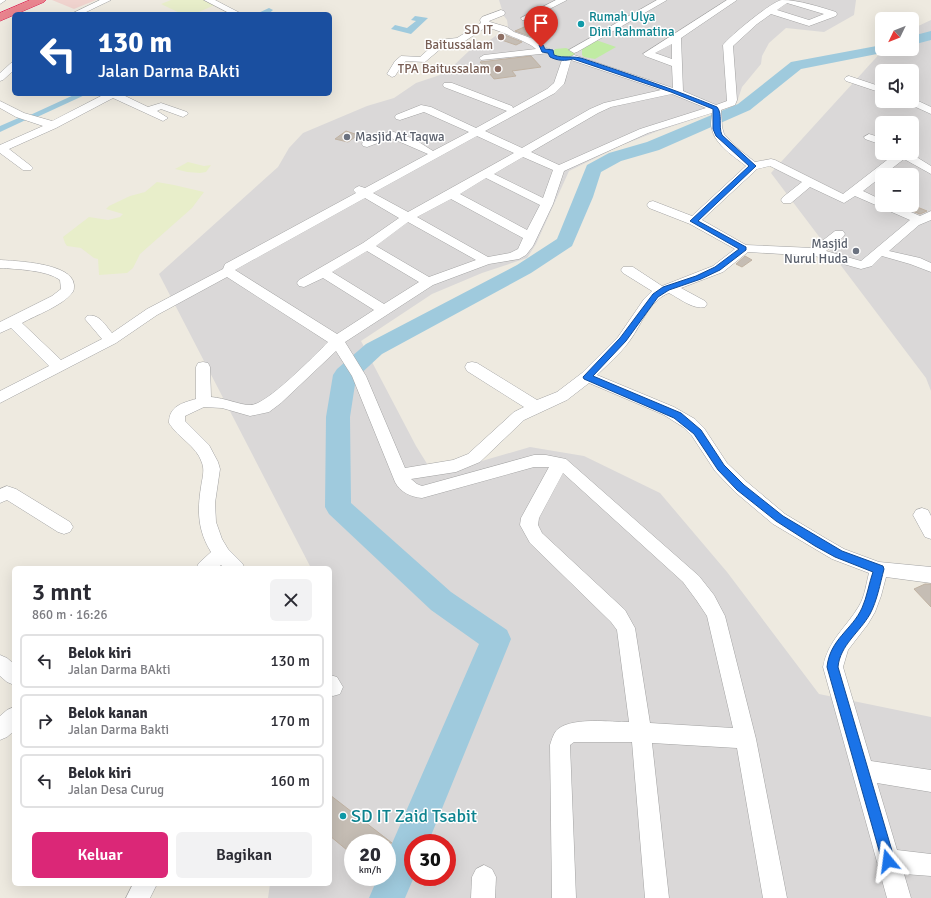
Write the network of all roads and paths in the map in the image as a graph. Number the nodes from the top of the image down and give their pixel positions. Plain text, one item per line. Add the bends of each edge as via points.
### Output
1 (10, 0) edge
2 (19, 0) edge
3 (27, 0) edge
4 (34, 0) edge
5 (40, 0) edge
6 (107, 0) edge
7 (208, 0) edge
8 (561, 0) edge
9 (733, 0) edge
10 (785, 0) edge
11 (654, 1) edge
12 (0, 4) edge
13 (0, 10) edge
14 (80, 12) edge
15 (234, 12) edge
16 (770, 12) junction
17 (501, 13) dead end
18 (0, 16) edge
19 (525, 18) dead end
20 (486, 24) junction
21 (676, 37) junction
22 (560, 53) junction
23 (484, 58) dead end
24 (676, 64) junction
25 (12, 67) edge
26 (392, 74) dead end
27 (0, 78) edge
28 (849, 79) dead end
29 (448, 85) dead end
30 (875, 88) edge
31 (675, 92) junction
32 (109, 96) edge
33 (117, 96) edge
34 (0, 104) edge
35 (919, 105) edge
36 (508, 108) junction
37 (147, 110) junction
38 (931, 110) edge
39 (183, 114) dead end
40 (717, 114) junction
41 (400, 117) dead end
42 (163, 118) dead end
43 (52, 126) junction
44 (473, 130) junction
45 (869, 137) dead end
46 (875, 139) edge
47 (367, 144) dead end
48 (1, 149) edge
49 (428, 151) junction
50 (521, 153) junction
51 (895, 160) edge
52 (913, 160) edge
53 (408, 166) junction
54 (753, 166) junction
55 (27, 168) dead end
56 (559, 169) junction
57 (931, 171) edge
58 (486, 174) junction
59 (810, 181) junction
60 (361, 192) junction
61 (855, 192) junction
62 (451, 194) junction
63 (787, 200) dead end
64 (875, 201) edge
65 (547, 204) junction
66 (654, 204) dead end
67 (908, 212) edge
68 (408, 217) junction
69 (926, 218) edge
70 (694, 221) junction
71 (839, 234) dead end
72 (530, 237) junction
73 (366, 246) junction
74 (744, 249) junction
75 (816, 252) junction
76 (880, 252) junction
77 (486, 261) junction
78 (0, 264) edge
79 (931, 268) edge
80 (628, 270) dead end
81 (323, 272) junction
82 (224, 273) junction
83 (428, 282) junction
84 (304, 283) dead end
85 (665, 289) junction
86 (700, 304) dead end
87 (383, 310) junction
88 (92, 319) dead end
89 (14, 322) junction
90 (0, 328) edge
91 (111, 340) junction
92 (333, 344) junction
93 (59, 367) junction
94 (203, 367) dead end
95 (472, 367) dead end
96 (587, 377) junction
97 (0, 397) edge
98 (204, 402) junction
99 (536, 407) junction
100 (560, 463) junction
101 (400, 475) junction
102 (0, 496) edge
103 (922, 515) dead end
104 (64, 527) dead end
105 (931, 532) edge
106 (222, 554) junction
107 (207, 566) edge
108 (234, 566) edge
109 (879, 569) junction
110 (931, 575) edge
111 (0, 664) edge
112 (12, 674) edge
113 (12, 719) edge
114 (0, 730) edge
115 (641, 732) junction
116 (746, 739) junction
117 (863, 770) junction
118 (931, 780) edge
119 (888, 861) junction
120 (931, 866) edge
121 (144, 886) edge
122 (138, 898) edge
123 (564, 898) edge
124 (657, 898) edge
125 (775, 898) edge
126 (899, 898) edge

1 - 12 highway
2 - 13 highway
3 - 13 highway
4 - 18 highway
5 - 18 highway
6 - 14 street
7 - 15 street
8 - 19 street
9 - 21 street
10 - 16 street
10 - 16 street via 833,14 808,23
11 - 22 street
16 - 40 street via 754,22 728,45 732,100
17 - 20 street via 484,20
20 - 22 street
20 - 26 street via 459,40 442,42 422,60 404,58
21 - 24 street
21 - 24 street via 648,54
22 - 23 street via 527,52
22 - 31 street
22 - 36 street via 547,88
22 - 44 street via 561,78 556,88
24 - 31 street
25 - 27 street
28 - 30 street
29 - 36 street
31 - 40 street
31 - 50 street via 594,111
32 - 43 street
33 - 37 street
34 - 43 street via 16,113
35 - 38 street
36 - 44 street
37 - 39 street via 161,106
37 - 42 street
40 - 54 street via 716,129 719,136
40 - 56 street via 644,131
41 - 44 street via 424,108
43 - 48 street
44 - 49 street
44 - 50 street
44 - 53 street
45 - 46 street
47 - 49 street via 391,134
48 - 55 street
49 - 53 street
50 - 56 street
50 - 58 street
51 - 61 street
52 - 57 street
53 - 60 street
54 - 59 street via 770,162
54 - 70 street
56 - 65 street
58 - 62 street
58 - 65 street
59 - 61 street via 844,199
59 - 63 street
60 - 68 street
60 - 82 street via 230,267
61 - 64 street
62 - 68 street
62 - 72 street
65 - 72 street
66 - 70 street
67 - 69 street
68 - 73 street
68 - 77 street
69 - 76 street via 915,222
70 - 74 street
71 - 75 street
72 - 77 street via 522,252
73 - 81 street
73 - 83 street
74 - 75 street
74 - 85 street via 718,269
75 - 76 street via 861,265
76 - 79 street
77 - 83 street
78 - 89 street via 34,266 57,273 66,280 67,290 63,295
80 - 85 street
81 - 84 street
81 - 87 street
82 - 91 street via 152,312
82 - 92 street via 226,281
83 - 87 street
85 - 86 street
85 - 96 street via 649,302 618,346
87 - 92 street
88 - 91 street
89 - 90 street
89 - 93 street
91 - 93 street
92 - 98 street via 264,408 250,411 222,403
92 - 101 street via 348,358 359,376
93 - 97 street
94 - 98 street
95 - 99 street
96 - 99 street via 562,396
96 - 109 street via 677,415 698,432 726,472 779,519 838,554
98 - 106 street via 185,408 176,419 205,452 211,463 206,522 213,541
99 - 101 street via 519,416 474,458 456,466
100 - 101 street via 534,461 422,492 408,487
100 - 115 street via 530,518 529,525 536,538 623,622 628,634
100 - 116 street via 689,577 709,601 716,616
102 - 104 street via 10,494
103 - 105 street
106 - 107 street
106 - 108 street
109 - 110 street
109 - 117 street via 867,609 840,644 833,667
111 - 112 street
113 - 114 street
115 - 116 street
115 - 123 street via 572,732 562,739 560,745
115 - 124 street
116 - 125 street
117 - 118 street
117 - 119 street
119 - 120 street
119 - 126 street
121 - 122 street

